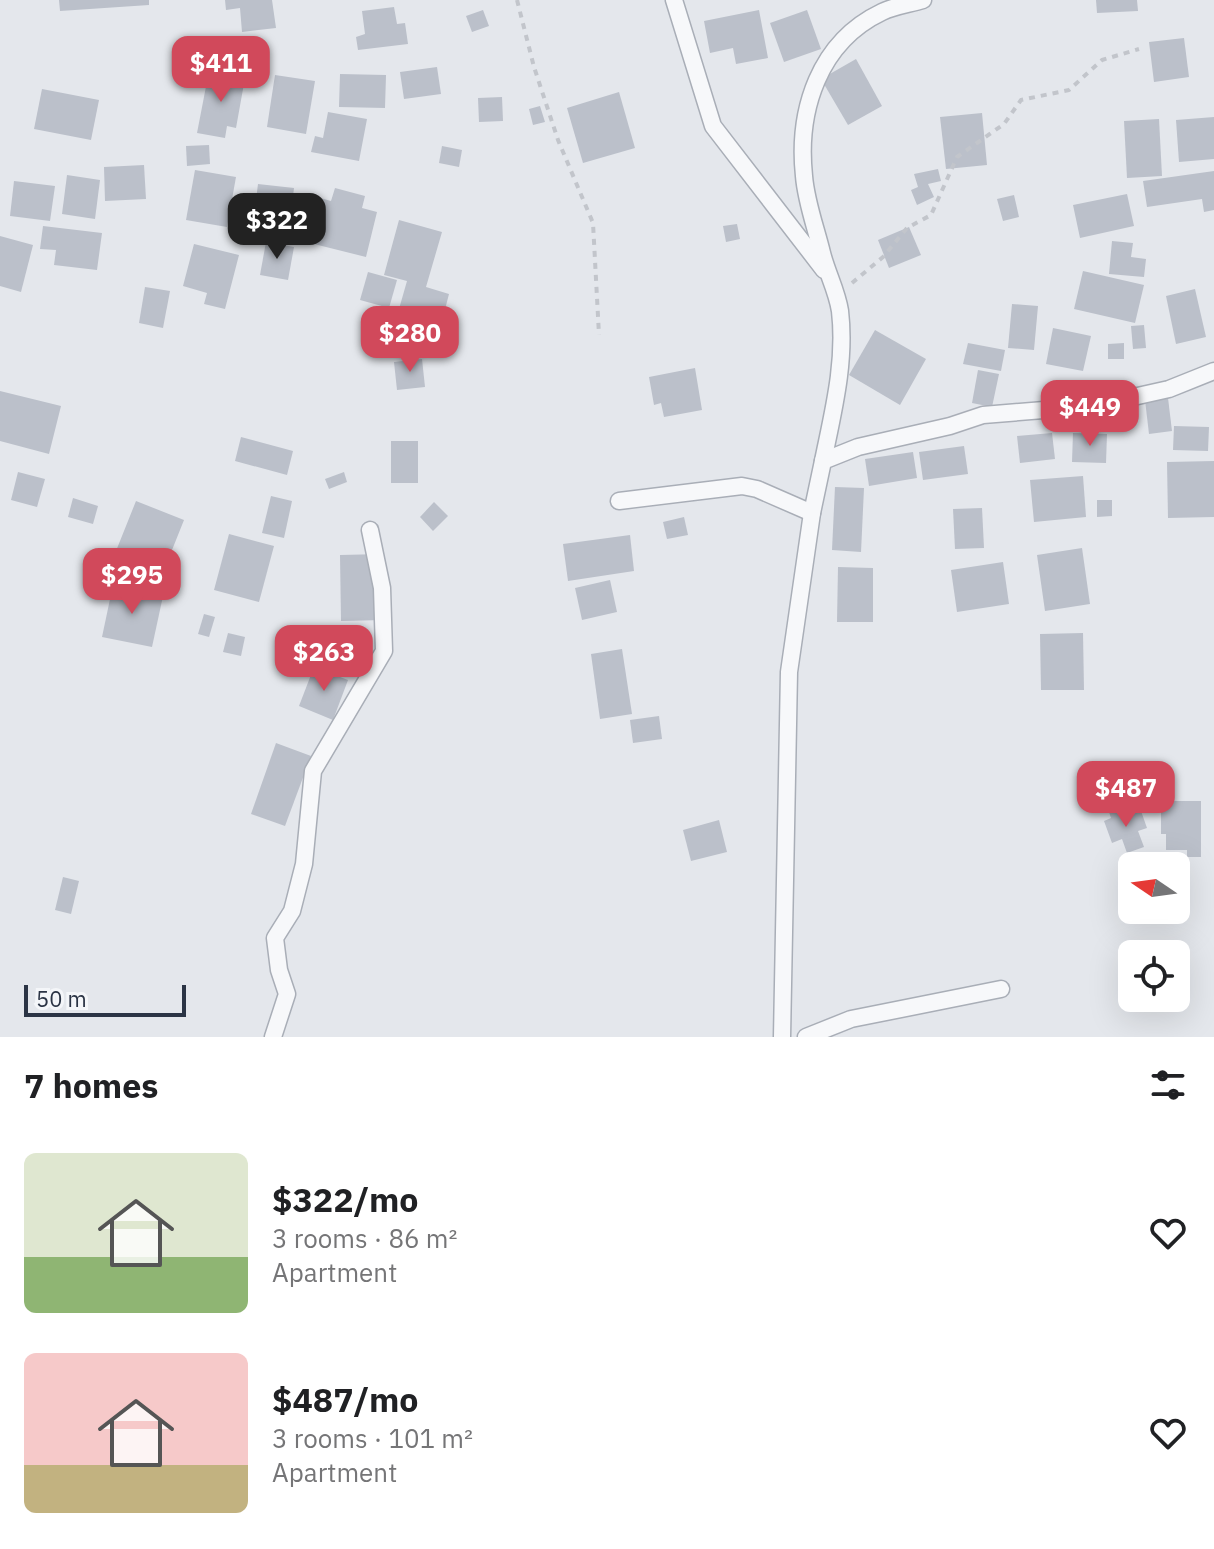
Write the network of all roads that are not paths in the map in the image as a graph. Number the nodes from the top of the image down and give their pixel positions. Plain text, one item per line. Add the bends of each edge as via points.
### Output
1 (674, 0) edge
2 (923, 0) edge
3 (827, 274) junction
4 (1214, 371) edge
5 (823, 461) junction
6 (619, 501) dead end
7 (812, 513) junction
8 (370, 530) dead end
9 (1001, 989) dead end
10 (273, 1037) edge
11 (782, 1037) edge
12 (806, 1037) edge

1 - 3 street via 713,126
2 - 3 street via 882,12 846,36 812,89 804,127 804,177
3 - 5 street via 837,294 842,345
4 - 5 street via 1169,389 1093,406 983,415
5 - 7 street
6 - 7 street via 742,486
7 - 11 street via 789,672
8 - 10 street via 382,588 384,651 313,771 304,864 292,911 275,938 287,994
9 - 12 street via 851,1019

